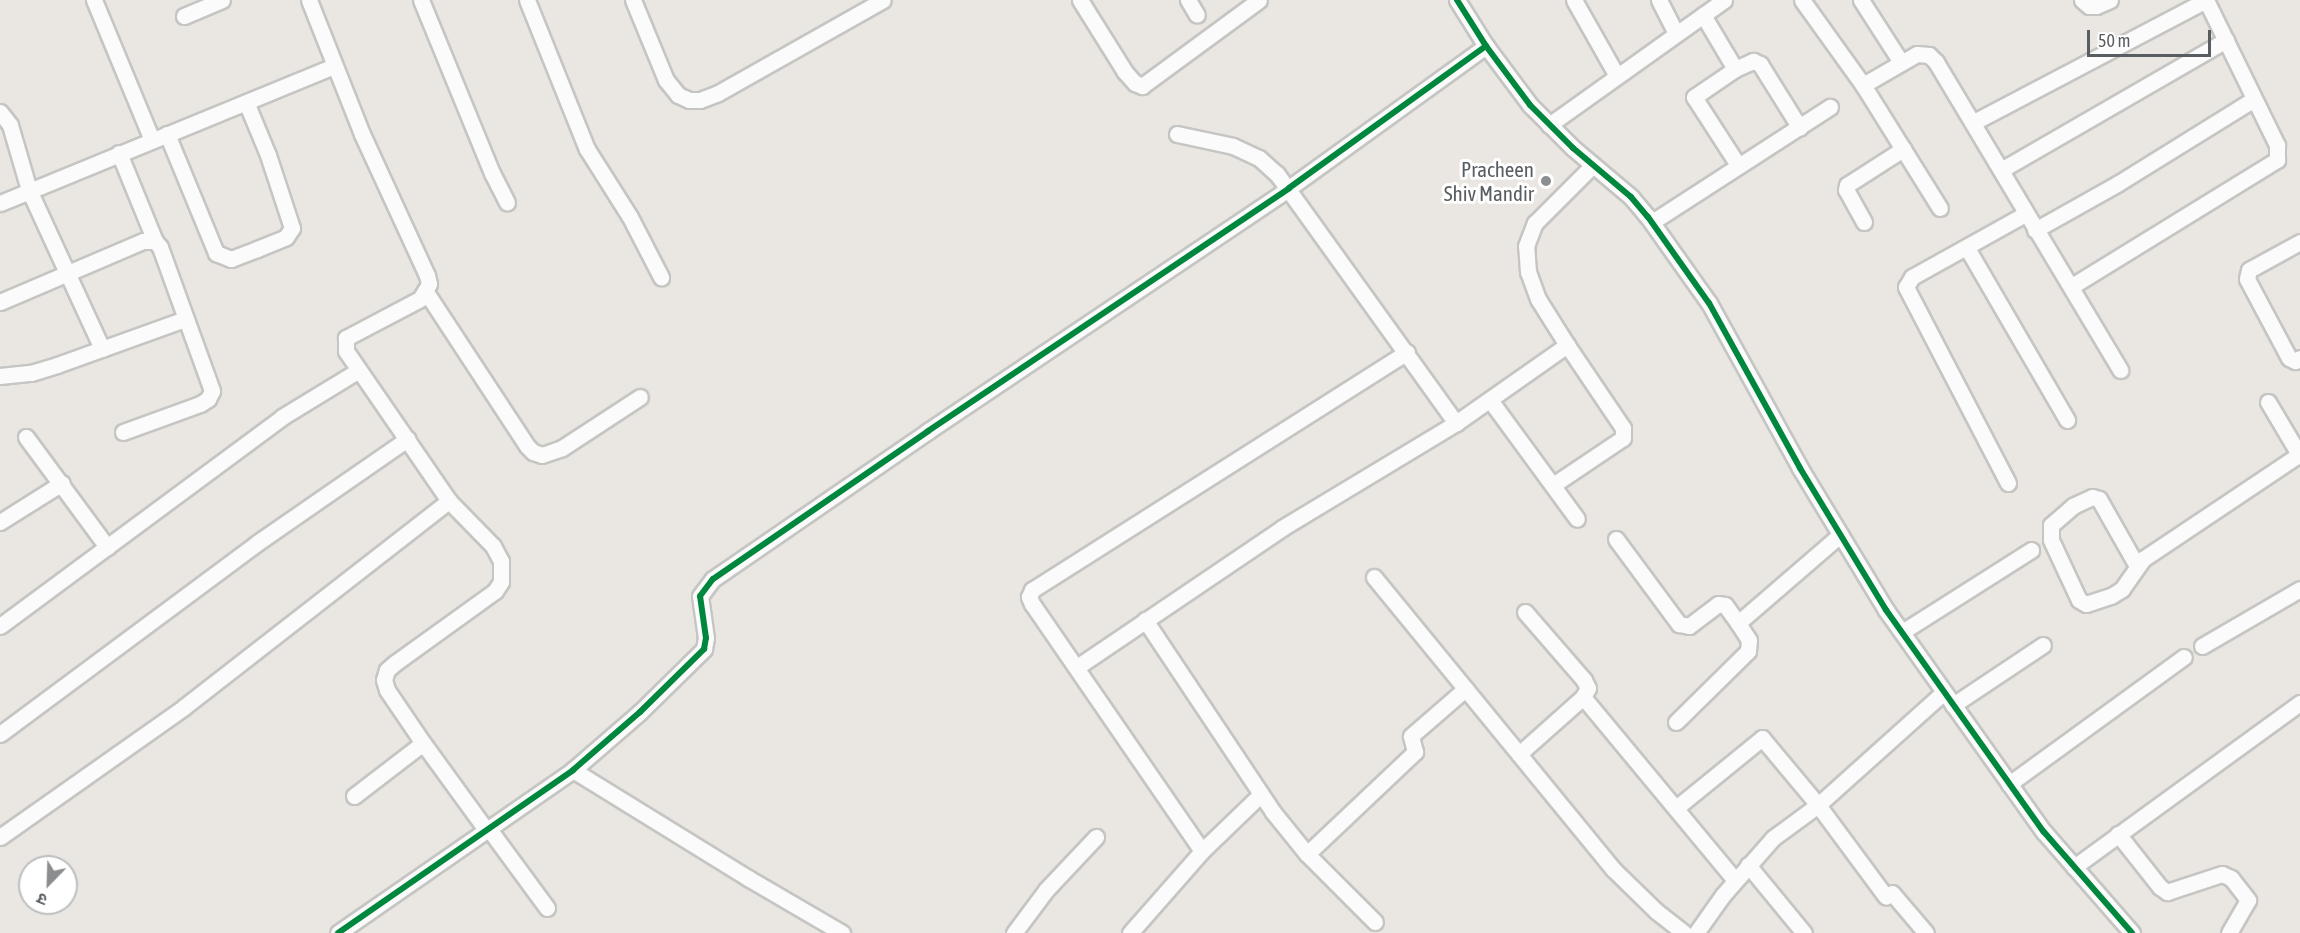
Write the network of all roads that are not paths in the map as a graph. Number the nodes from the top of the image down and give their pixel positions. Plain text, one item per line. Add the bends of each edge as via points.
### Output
1 (94, 0) edge
2 (222, 0) edge
3 (309, 0) edge
4 (422, 0) edge
5 (527, 0) edge
6 (633, 0) edge
7 (883, 0) edge
8 (1080, 0) edge
9 (1188, 0) edge
10 (1259, 0) edge
11 (1457, 0) edge
12 (1574, 0) edge
13 (1659, 0) edge
14 (1802, 0) edge
15 (1861, 0) edge
16 (2082, 0) edge
17 (2110, 0) edge
18 (2206, 0) edge
19 (1720, 1) edge
20 (1197, 15) dead end
21 (1703, 15) junction
22 (184, 16) dead end
23 (1676, 34) junction
24 (2226, 40) junction
25 (1486, 46) junction
26 (1901, 62) junction
27 (334, 66) junction
28 (1735, 69) junction
29 (1617, 76) junction
30 (1863, 85) junction
31 (2254, 99) junction
32 (246, 102) junction
33 (1830, 107) dead end
34 (0, 112) edge
35 (1974, 122) junction
36 (1549, 125) junction
37 (1800, 128) junction
38 (167, 134) junction
39 (1177, 134) dead end
40 (152, 140) junction
41 (1903, 149) junction
42 (119, 153) junction
43 (1593, 165) junction
44 (1738, 165) junction
45 (2001, 170) junction
46 (1289, 188) junction
47 (29, 190) junction
48 (507, 202) dead end
49 (0, 203) edge
50 (1940, 208) dead end
51 (2025, 214) junction
52 (1652, 222) junction
53 (1864, 222) dead end
54 (2035, 230) junction
55 (155, 241) junction
56 (2300, 242) edge
57 (1967, 248) junction
58 (69, 272) junction
59 (661, 277) dead end
60 (2072, 286) junction
61 (426, 292) junction
62 (0, 302) edge
63 (185, 319) junction
64 (1567, 345) junction
65 (102, 349) junction
66 (1407, 352) junction
67 (2300, 358) edge
68 (358, 370) junction
69 (2120, 370) dead end
70 (0, 376) edge
71 (640, 397) dead end
72 (1490, 400) junction
73 (2268, 402) dead end
74 (2067, 420) dead end
75 (1456, 423) junction
76 (123, 432) dead end
77 (26, 437) dead end
78 (407, 439) junction
79 (2300, 455) edge
80 (62, 483) junction
81 (2008, 483) dead end
82 (1553, 485) junction
83 (449, 501) junction
84 (1577, 519) dead end
85 (0, 522) edge
86 (1840, 536) junction
87 (1616, 539) dead end
88 (107, 547) junction
89 (2031, 550) dead end
90 (2137, 566) junction
91 (1374, 577) dead end
92 (2300, 589) edge
93 (1525, 612) dead end
94 (1145, 620) junction
95 (1737, 623) junction
96 (0, 626) edge
97 (1902, 632) junction
98 (2043, 645) dead end
99 (2202, 646) dead end
100 (2184, 657) dead end
101 (1077, 667) junction
102 (1465, 688) junction
103 (1944, 692) junction
104 (1584, 697) junction
105 (2300, 703) edge
106 (1953, 705) junction
107 (1676, 722) dead end
108 (0, 734) edge
109 (423, 743) junction
110 (1519, 754) junction
111 (573, 770) junction
112 (2009, 784) junction
113 (1260, 795) junction
114 (354, 796) dead end
115 (1818, 805) junction
116 (1676, 808) junction
117 (488, 830) junction
118 (2118, 834) junction
119 (0, 837) edge
120 (1096, 837) dead end
121 (1202, 851) junction
122 (1307, 854) junction
123 (1748, 865) junction
124 (2074, 867) junction
125 (1735, 880) junction
126 (547, 908) dead end
127 (1375, 922) dead end
128 (338, 933) edge
129 (842, 933) edge
130 (1014, 933) edge
131 (1130, 933) edge
132 (1684, 933) edge
133 (1696, 933) edge
134 (1804, 933) edge
135 (1926, 933) edge
136 (2132, 933) edge
137 (2229, 933) edge

1 - 40 street
2 - 22 street
3 - 27 street
4 - 48 street
5 - 59 street via 587,149 630,217
6 - 7 street via 666,80 689,100 718,93
8 - 10 street via 1125,72 1142,86
9 - 20 street
11 - 25 street
12 - 29 street
13 - 23 street
14 - 30 street
15 - 26 street
16 - 17 street via 2089,6
18 - 24 street
18 - 35 street
19 - 21 street
21 - 23 street
21 - 28 street
23 - 29 street
24 - 31 street
24 - 45 street
25 - 36 street
25 - 46 street
26 - 30 street
26 - 35 street via 1917,54 1929,55
27 - 32 street
27 - 61 street via 427,275
28 - 37 street via 1753,62 1760,64
28 - 44 street via 1694,98
29 - 36 street
30 - 41 street
31 - 54 street
31 - 60 street via 2277,145 2277,160
32 - 38 street
32 - 38 street via 292,228 286,237 267,245 231,259 216,253
33 - 37 street
34 - 47 street via 10,125
35 - 45 street
36 - 43 street
37 - 44 street
38 - 40 street
39 - 46 street via 1233,146 1258,158
40 - 42 street
41 - 50 street
41 - 53 street via 1847,185
42 - 47 street
42 - 55 street
43 - 52 street via 1631,197
43 - 64 street via 1535,223 1526,246 1528,272 1538,299
44 - 52 street
45 - 51 street
46 - 66 street
46 - 111 street via 712,579 700,597 704,649
47 - 49 street
47 - 58 street
51 - 54 street
51 - 57 street
52 - 86 street via 1709,303
54 - 60 street
55 - 58 street via 143,241
55 - 63 street
56 - 67 street via 2249,270 2247,279 2289,358
57 - 74 street
57 - 81 street via 1912,277 1906,287
58 - 62 street
58 - 65 street
60 - 69 street
61 - 68 street via 407,308 346,338 346,351
61 - 71 street via 533,452 542,455 562,448
63 - 65 street
63 - 76 street via 210,379 212,395 200,404
64 - 72 street
64 - 82 street via 1623,428 1623,438
65 - 70 street via 31,373
66 - 75 street
66 - 101 street via 1032,590 1032,604
68 - 78 street
68 - 88 street via 282,417
72 - 75 street
72 - 82 street
73 - 79 street
75 - 94 street via 1282,528
77 - 80 street
78 - 83 street
78 - 108 street via 256,543
79 - 90 street
80 - 85 street
80 - 88 street
82 - 84 street
83 - 109 street via 493,546 503,571 495,591 387,670 387,690
83 - 119 street via 184,707
86 - 95 street
86 - 97 street
87 - 95 street via 1679,624 1689,626 1718,603 1725,605
88 - 96 street
89 - 97 street
90 - 90 street via 2100,499 2092,497 2073,506 2051,525 2051,540 2079,600 2086,604 2122,589
91 - 102 street
92 - 99 street
93 - 104 street via 1584,680 1588,688
94 - 101 street
94 - 113 street
95 - 107 street via 1749,640 1748,651
97 - 103 street
98 - 106 street
100 - 112 street
101 - 121 street
102 - 110 street
102 - 122 street via 1411,736 1415,752
103 - 106 street
103 - 115 street
104 - 110 street
104 - 116 street
105 - 118 street
106 - 112 street
109 - 114 street
109 - 117 street
110 - 132 street via 1613,869
111 - 117 street
111 - 129 street
112 - 124 street
113 - 121 street
113 - 122 street
115 - 116 street via 1762,738
115 - 123 street via 1773,838
115 - 135 street via 1889,895
116 - 125 street
117 - 126 street
117 - 128 street
118 - 124 street
118 - 137 street via 2167,892 2222,874 2231,878 2248,900
120 - 130 street via 1046,890
121 - 131 street
122 - 127 street
123 - 125 street
123 - 134 street
124 - 136 street
125 - 133 street

